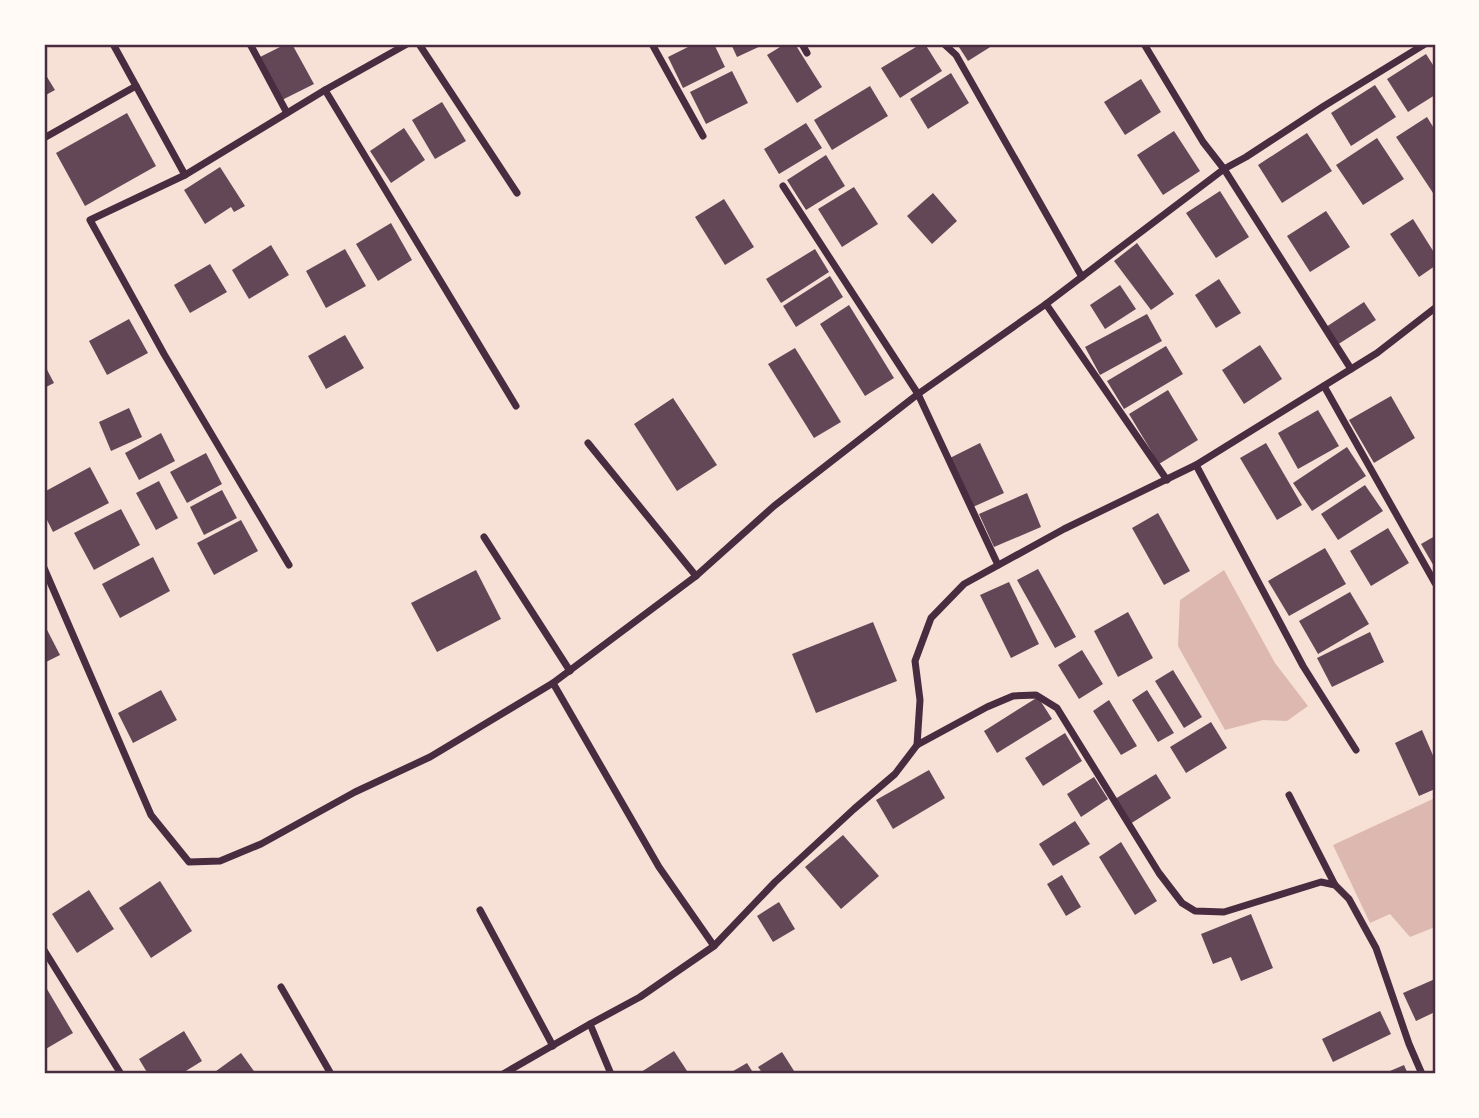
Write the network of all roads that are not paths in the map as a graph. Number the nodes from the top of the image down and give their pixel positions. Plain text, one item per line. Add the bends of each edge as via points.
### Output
1 (113, 44) edge
2 (250, 44) edge
3 (407, 44) edge
4 (419, 44) edge
5 (652, 44) edge
6 (802, 44) edge
7 (944, 44) edge
8 (1144, 44) edge
9 (1425, 44) edge
10 (807, 53) dead end
11 (136, 86) junction
12 (325, 90) junction
13 (287, 113) junction
14 (703, 136) dead end
15 (44, 138) edge
16 (1224, 170) junction
17 (185, 174) junction
18 (783, 186) dead end
19 (517, 193) dead end
20 (1082, 277) junction
21 (1046, 304) junction
22 (1435, 308) edge
23 (1352, 369) junction
24 (1324, 387) junction
25 (918, 394) junction
26 (516, 406) dead end
27 (588, 443) dead end
28 (1196, 465) junction
29 (1167, 480) junction
30 (484, 537) dead end
31 (289, 565) dead end
32 (998, 565) junction
33 (44, 568) edge
34 (696, 576) junction
35 (1435, 583) edge
36 (570, 671) junction
37 (553, 683) junction
38 (918, 745) junction
39 (1356, 750) dead end
40 (1289, 795) dead end
41 (1335, 885) junction
42 (480, 909) dead end
43 (714, 946) junction
44 (44, 950) edge
45 (281, 987) dead end
46 (590, 1024) junction
47 (553, 1046) junction
48 (121, 1074) edge
49 (331, 1074) edge
50 (503, 1074) edge
51 (611, 1074) edge
52 (1422, 1074) edge

1 - 11 street
2 - 13 street
3 - 12 street
4 - 19 street
5 - 14 street
6 - 10 street
7 - 20 street via 956,55
8 - 16 street
9 - 16 street
11 - 15 street
11 - 17 street
12 - 13 street
12 - 26 street
13 - 17 street
16 - 20 street
16 - 23 street
17 - 31 street via 90,220
18 - 25 street
20 - 21 street
21 - 25 street
21 - 29 street
22 - 23 street
23 - 24 street
24 - 28 street
24 - 35 street
25 - 32 street
25 - 34 street via 774,506
27 - 34 street
28 - 29 street
28 - 39 street via 1303,666
29 - 32 street
30 - 36 street
32 - 38 street via 964,584 931,618 915,662 920,700
33 - 37 street via 152,815 189,862 220,861 261,844 430,757
34 - 36 street
36 - 37 street
37 - 43 street via 659,867
38 - 41 street via 1013,696 1036,695 1057,708 1182,903 1195,911 1224,912 1321,882
38 - 43 street via 895,774 775,882
40 - 41 street
41 - 52 street via 1349,899 1376,948
42 - 47 street
43 - 46 street via 640,997
44 - 48 street
45 - 49 street
46 - 47 street
46 - 51 street
47 - 50 street

